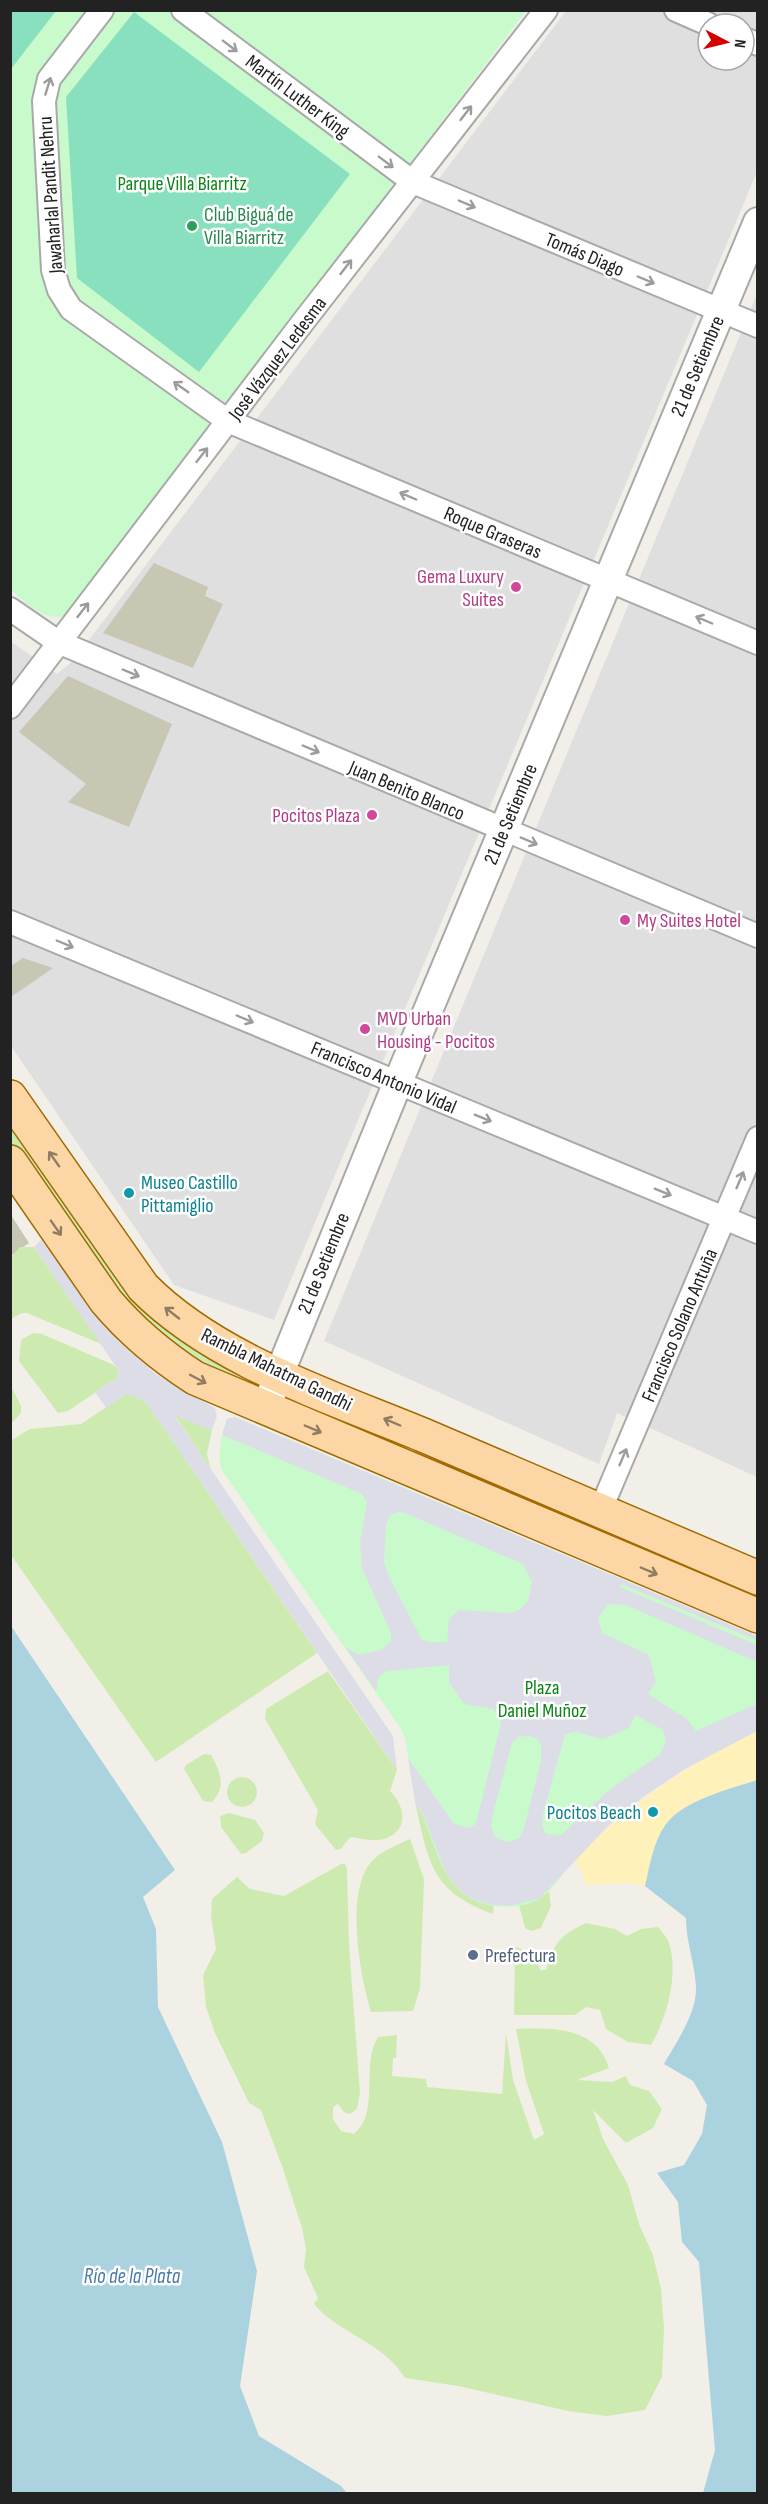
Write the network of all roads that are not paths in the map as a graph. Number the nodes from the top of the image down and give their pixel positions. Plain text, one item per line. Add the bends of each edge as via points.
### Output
1 (102, 10) edge
2 (183, 10) edge
3 (546, 10) edge
4 (676, 10) edge
5 (696, 19) edge
6 (413, 182) junction
7 (758, 222) edge
8 (720, 311) junction
9 (758, 326) edge
10 (228, 421) junction
11 (608, 580) junction
12 (10, 609) edge
13 (58, 642) junction
14 (758, 643) edge
15 (10, 707) edge
16 (503, 830) junction
17 (10, 922) edge
18 (758, 936) edge
19 (398, 1082) junction
20 (10, 1097) edge
21 (758, 1138) edge
22 (10, 1162) edge
23 (724, 1218) junction
24 (758, 1232) edge
25 (278, 1373) junction
26 (265, 1409) junction
27 (362, 1450) junction
28 (600, 1511) junction
29 (758, 1578) edge
30 (758, 1616) edge

10 -> 1 street, Jawaharlal Pandit Nehru via 71,309 59,290 53,270 44,101 49,79
2 -> 6 street, Martín Luther King
6 -> 3 street, José Vázquez Ledesma
4 - 5 street
6 -> 8 street, Tomás Diago
10 -> 6 street, José Vázquez Ledesma
7 - 8 street, 21 de Setiembre
8 - 9 street, Tomás Diago
8 - 11 street, 21 de Setiembre
11 -> 10 street, Roque Graseras
13 -> 10 street, José Vázquez Ledesma
14 -> 11 street, Roque Graseras
11 - 16 street, 21 de Setiembre
12 - 13 street, Juan Benito Blanco
13 - 15 street, José Vázquez Ledesma
13 -> 16 street, Juan Benito Blanco
16 -> 18 street, Juan Benito Blanco
16 - 19 street, 21 de Setiembre
17 -> 19 street, Francisco Antonio Vidal
19 -> 23 street, Francisco Antonio Vidal
19 - 25 street, 21 de Setiembre
25 -> 20 main road, Rambla Mahatma Gandhi via 202,1335 143,1287
23 -> 21 street, Francisco Solano Antuña
22 -> 26 main road, Rambla Mahatma Gandhi via 106,1301 140,1337 195,1378
23 - 24 street, Francisco Antonio Vidal
28 -> 23 street, Francisco Solano Antuña
25 - 26 street, 21 de Setiembre
28 -> 25 main road, Rambla Mahatma Gandhi
26 -> 27 main road, Rambla Mahatma Gandhi
27 - 28 main road via 415,1454 572,1519 588,1518
27 -> 30 main road, Rambla Mahatma Gandhi
28 - 29 main road, Rambla Mahatma Gandhi

